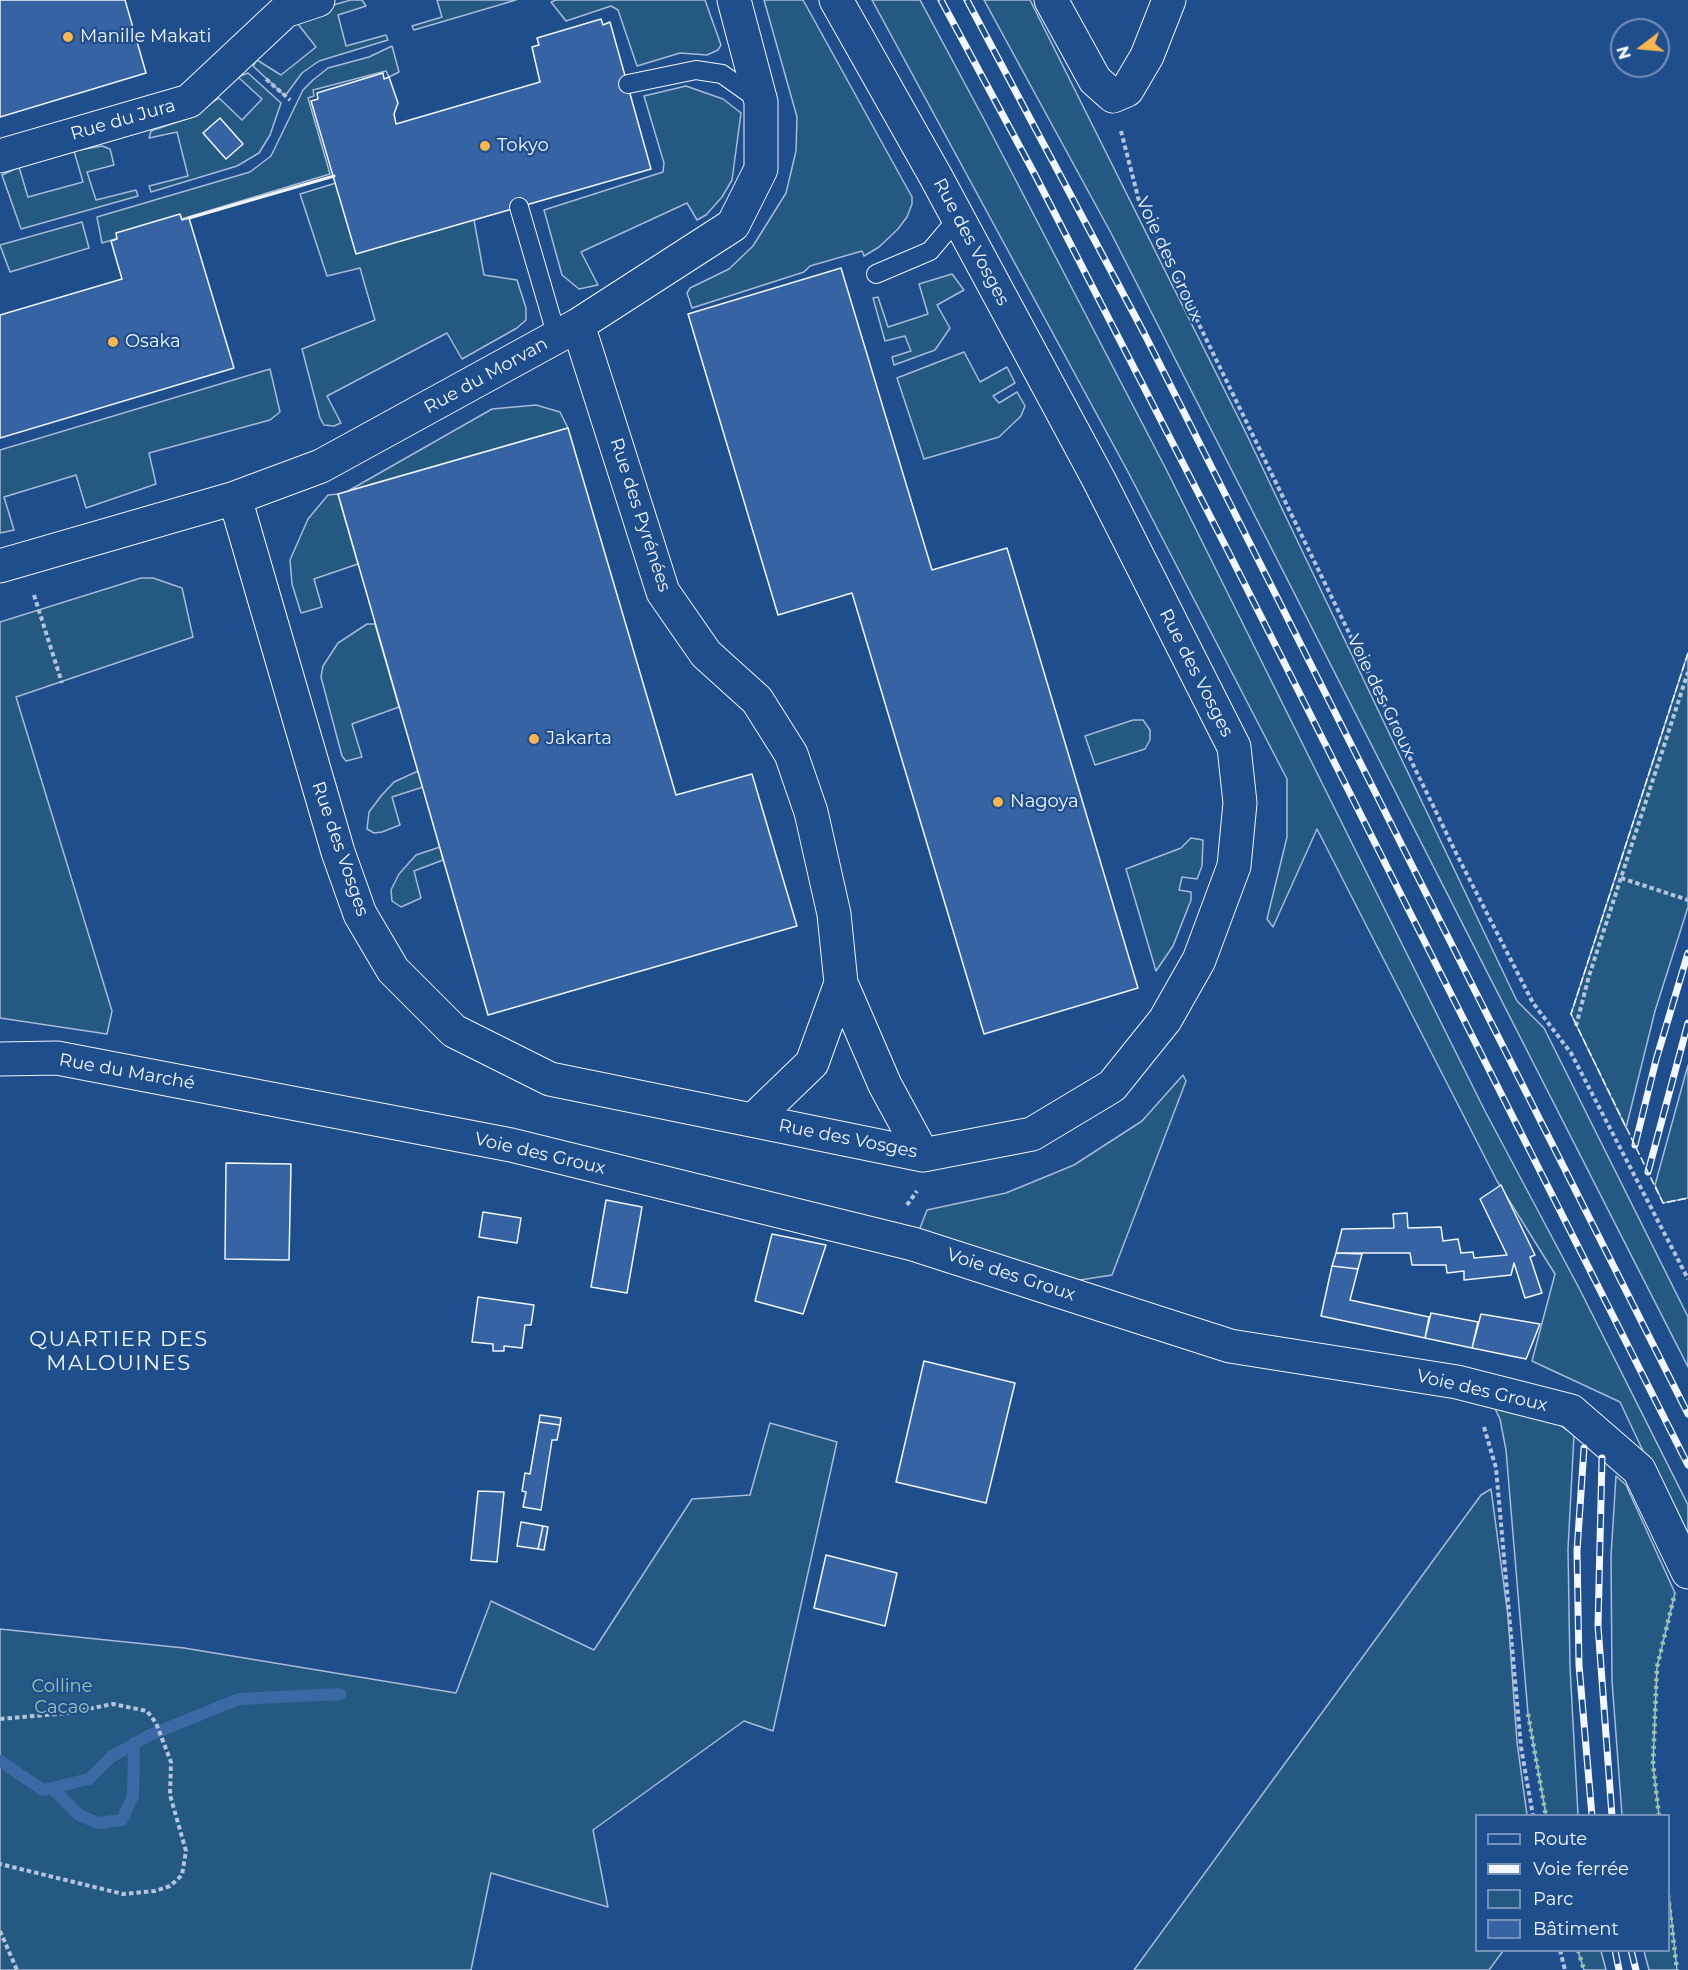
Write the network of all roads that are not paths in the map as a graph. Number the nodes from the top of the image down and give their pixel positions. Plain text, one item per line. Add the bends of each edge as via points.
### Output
1 (318, 0) edge
2 (734, 0) edge
3 (836, 0) edge
4 (1051, 0) edge
5 (1168, 0) edge
6 (628, 84) dead end
7 (761, 102) junction
8 (0, 156) edge
9 (519, 207) dead end
10 (958, 218) junction
11 (876, 274) dead end
12 (567, 331) junction
13 (235, 498) junction
14 (11, 563) edge
15 (842, 983) junction
16 (0, 1059) edge
17 (252, 1095) joint
18 (753, 1120) junction
19 (923, 1155) junction
20 (1688, 1572) edge

1 - 8 street, Rue du Jura via 285,11 189,101
2 - 7 street, Rue du Morvan
3 - 10 street, Rue des Vosges
4 - 5 street via 1095,80 1113,96 1127,90 1147,56
6 - 7 lane via 696,70 722,74
7 - 12 street, Rue du Morvan via 761,169 732,225
9 - 12 lane
10 - 11 lane via 930,250
10 - 19 street, Rue des Vosges via 1099,480 1234,747 1240,803 1234,866 1199,960 1166,1020 1112,1086 1032,1134
12 - 13 street, Rue du Morvan via 321,466
12 - 15 street, Rue des Pyrénées via 663,592 706,654 757,700 791,754 811,812 834,914
13 - 14 street, Rue du Morvan
13 - 18 street, Rue des Vosges via 338,852 360,914 393,970 454,1031 550,1079
15 - 18 street, Rue des Pyrénées via 812,1063
15 - 19 street, Rue des Pyrénées via 885,1085
16 - 17 street, Rue du Marché via 57,1058
17 - 20 street, Voie des Groux via 511,1145 913,1244 1230,1346 1472,1386 1571,1411 1639,1470
18 - 19 street, Rue des Vosges

